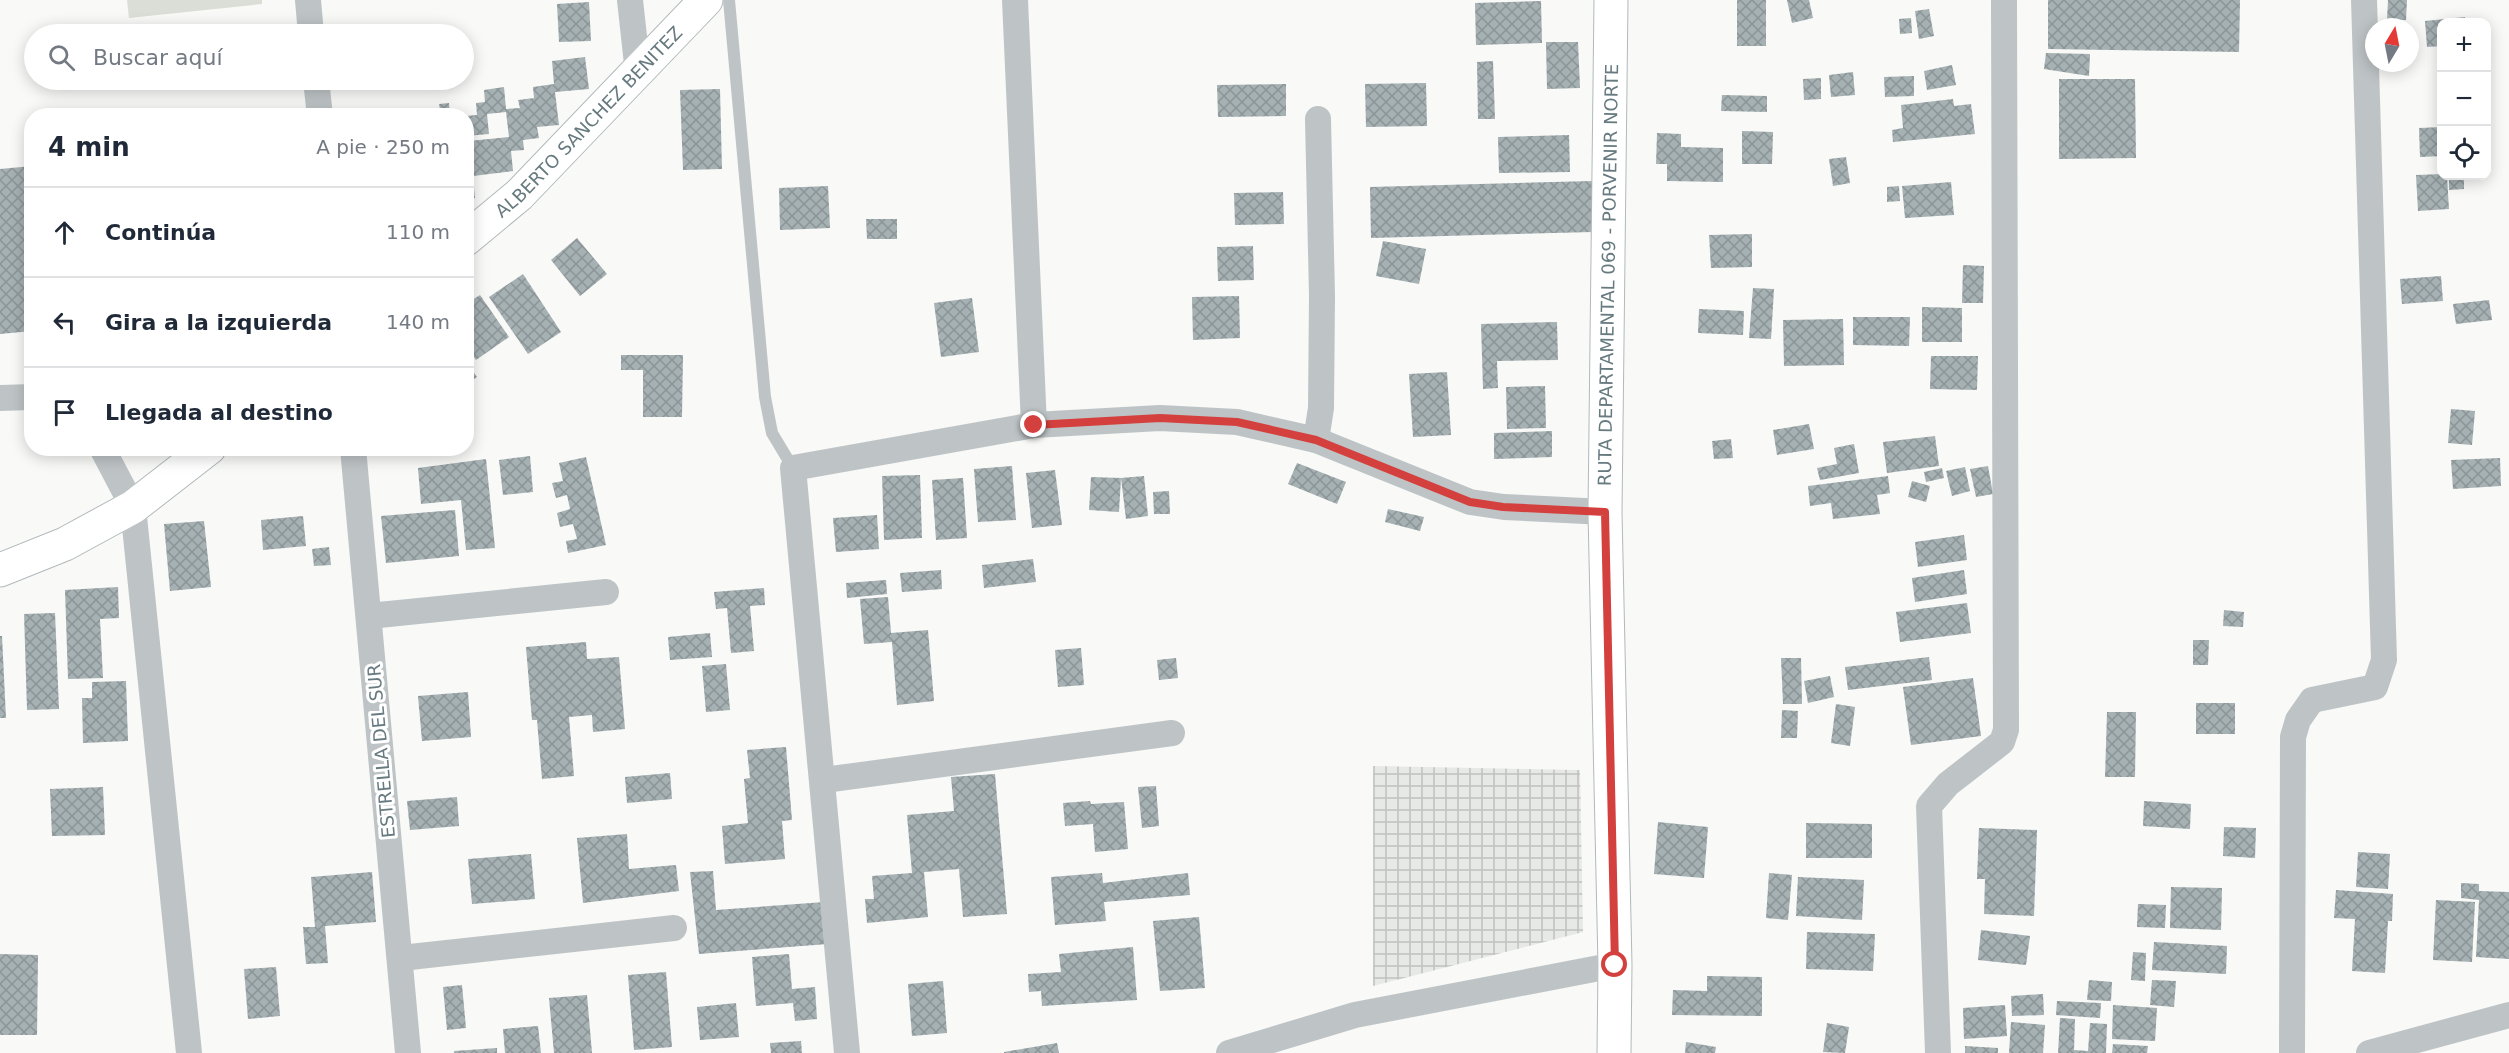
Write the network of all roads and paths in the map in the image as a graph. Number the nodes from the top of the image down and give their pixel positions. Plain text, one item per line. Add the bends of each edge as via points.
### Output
1 (308, 0) edge
2 (630, 0) edge
3 (706, 0) edge
4 (729, 0) edge
5 (1015, 0) edge
6 (1611, 0) edge
7 (2004, 0) edge
8 (2364, 0) edge
9 (310, 24) edge
10 (638, 73) junction
11 (317, 90) edge
12 (319, 108) edge
13 (1318, 119) dead end
14 (474, 232) edge
15 (24, 397) edge
16 (0, 398) edge
17 (1034, 425) junction
18 (1316, 440) junction
19 (106, 456) edge
20 (199, 456) edge
21 (354, 456) edge
22 (793, 468) junction
23 (133, 507) junction
24 (1605, 512) junction
25 (0, 570) edge
26 (606, 592) dead end
27 (369, 616) junction
28 (1172, 733) dead end
29 (824, 780) junction
30 (674, 928) dead end
31 (401, 958) junction
32 (1615, 965) junction
33 (2509, 1015) edge
34 (189, 1053) edge
35 (408, 1053) edge
36 (847, 1053) edge
37 (1229, 1053) edge
38 (1614, 1053) edge
39 (1938, 1053) edge
40 (2292, 1053) edge
41 (2369, 1053) edge

1 - 9 street
2 - 10 street
3 - 10 main road, ALBERTO SANCHEZ BENITEZ
4 - 22 lane via 765,397 772,433
5 - 17 street
6 - 24 main road, RUTA DEPARTAMENTAL 069 - PORVENIR NORTE
7 - 39 street via 2006,730 2002,742 1948,784 1929,806
8 - 40 street via 2384,660 2375,687 2312,700 2298,720 2293,737
10 - 14 main road, ALBERTO SANCHEZ BENITEZ via 519,195
11 - 12 street
13 - 18 street via 1322,296 1321,408
15 - 16 street
17 - 18 street via 1160,418 1237,422
17 - 22 street
18 - 24 street via 1470,502
19 - 23 street
20 - 23 main road
21 - 27 street, ESTRELLA DEL SUR
22 - 29 street
23 - 25 main road via 65,544
23 - 34 street
24 - 32 main road, RUTA DEPARTAMENTAL 069 - PORVENIR NORTE
26 - 27 street
27 - 31 street, ESTRELLA DEL SUR
28 - 29 street
29 - 36 street
30 - 31 street
31 - 35 street, ESTRELLA DEL SUR
32 - 37 street via 1354,1015
32 - 38 main road, RUTA DEPARTAMENTAL 069 - PORVENIR NORTE
33 - 41 street

